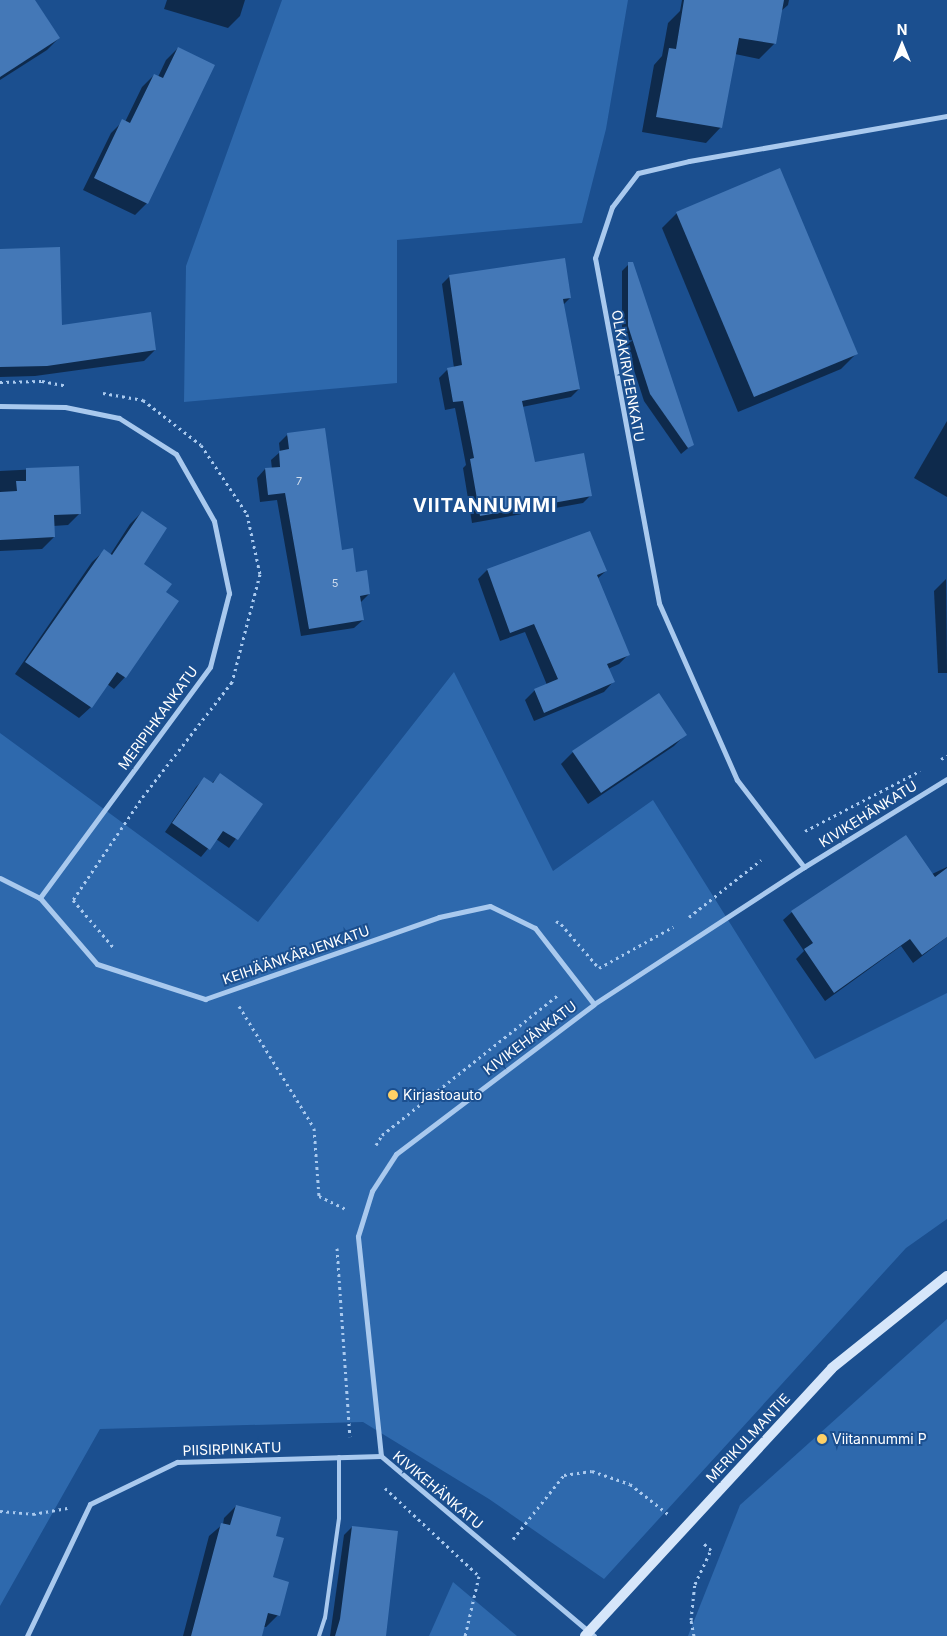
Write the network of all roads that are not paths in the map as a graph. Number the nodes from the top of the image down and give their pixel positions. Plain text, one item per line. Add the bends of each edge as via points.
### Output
1 (947, 116) edge
2 (0, 406) edge
3 (947, 779) edge
4 (804, 867) junction
5 (0, 878) edge
6 (40, 898) junction
7 (594, 1004) junction
8 (947, 1276) edge
9 (381, 1456) junction
10 (340, 1457) junction
11 (589, 1634) edge
12 (26, 1636) edge
13 (319, 1636) edge

1 - 4 street, OLKAKIRVEENKATU via 689,161 638,174 612,207 595,258 659,603 737,780
2 - 6 street, MERIPIHKANKATU via 65,407 119,418 176,454 214,521 228,593 210,667
3 - 4 street, KIVIKEHÄNKATU
4 - 7 street, KIVIKEHÄNKATU
5 - 6 street, KEIHÄÄNKÄRJENKATU
6 - 7 street, KEIHÄÄNKÄRJENKATU via 97,964 205,999 439,916 490,906 536,928
7 - 9 street, KIVIKEHÄNKATU via 396,1154 372,1191 358,1236
8 - 11 street, MERIKULMANTIE via 832,1368 684,1526
9 - 10 street, PIISIRPINKATU
9 - 11 street, KIVIKEHÄNKATU
10 - 12 street, PIISIRPINKATU via 177,1462 90,1504
10 - 13 lane via 339,1518

